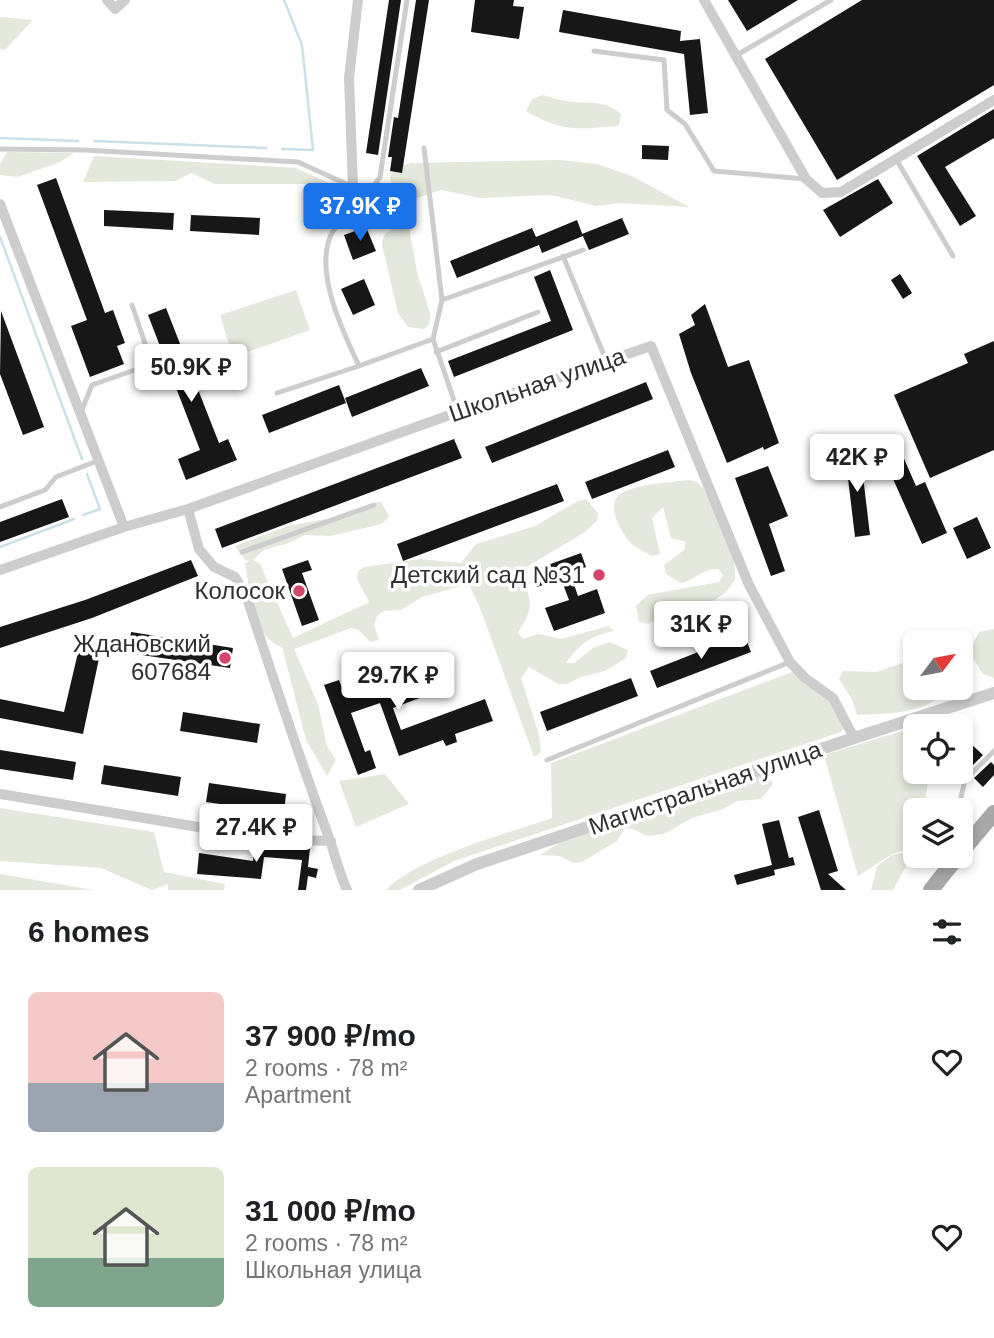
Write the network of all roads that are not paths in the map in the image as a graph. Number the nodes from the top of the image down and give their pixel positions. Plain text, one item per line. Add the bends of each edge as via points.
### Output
1 (107, 0) edge
2 (125, 0) edge
3 (358, 0) edge
4 (407, 0) edge
5 (704, 0) edge
6 (831, 0) edge
7 (594, 51) dead end
8 (736, 56) junction
9 (994, 100) edge
10 (424, 148) dead end
11 (0, 149) edge
12 (896, 159) junction
13 (806, 179) junction
14 (353, 187) junction
15 (365, 199) junction
16 (0, 204) edge
17 (583, 250) dead end
18 (563, 256) junction
19 (953, 256) dead end
20 (442, 300) junction
21 (132, 305) dead end
22 (538, 312) dead end
23 (433, 339) junction
24 (436, 352) junction
25 (607, 361) junction
26 (359, 366) junction
27 (277, 393) dead end
28 (458, 412) junction
29 (79, 416) junction
30 (97, 461) junction
31 (374, 505) dead end
32 (0, 507) edge
33 (188, 509) junction
34 (124, 527) junction
35 (242, 552) dead end
36 (0, 570) edge
37 (790, 663) junction
38 (994, 693) edge
39 (968, 701) joint
40 (854, 738) junction
41 (994, 751) edge
42 (547, 760) dead end
43 (0, 794) edge
44 (961, 798) edge
45 (994, 813) edge
46 (973, 838) edge
47 (331, 841) junction
48 (944, 868) edge
49 (347, 890) edge
50 (419, 890) edge
51 (931, 890) edge

1 - 2 street via 115,9
3 - 14 street via 349,78
4 - 15 lane via 380,177
5 - 8 street
6 - 8 lane
7 - 13 lane via 664,60 667,110 685,124 714,171
8 - 13 street
9 - 12 street
10 - 20 lane
11 - 14 lane via 298,162
12 - 13 street via 841,192 822,193
12 - 19 lane
14 - 15 lane
15 - 26 lane via 331,233 325,254 334,312
16 - 29 street
17 - 18 lane
18 - 20 lane
18 - 25 lane
20 - 23 lane
21 - 29 lane via 152,364 92,385
22 - 24 lane
23 - 24 lane
23 - 26 lane
24 - 28 lane
25 - 28 street, Школьная улица
25 - 37 street, Школьная улица via 651,346 749,585
26 - 27 lane
28 - 33 street, Школьная улица
29 - 30 street
30 - 32 lane via 56,477 45,490
30 - 34 street
31 - 35 lane
33 - 34 street, Школьная улица
33 - 47 street via 199,549 214,567 235,577 247,595 287,726
34 - 36 street, Школьная улица
37 - 40 street, Школьная улица via 833,698
37 - 42 lane
38 - 39 street, Магистральная улица
39 - 40 street, Магистральная улица
40 - 50 street, Магистральная улица via 477,864
41 - 44 lane via 965,780
43 - 47 street via 270,839
45 - 46 main road
47 - 49 street
48 - 51 main road

